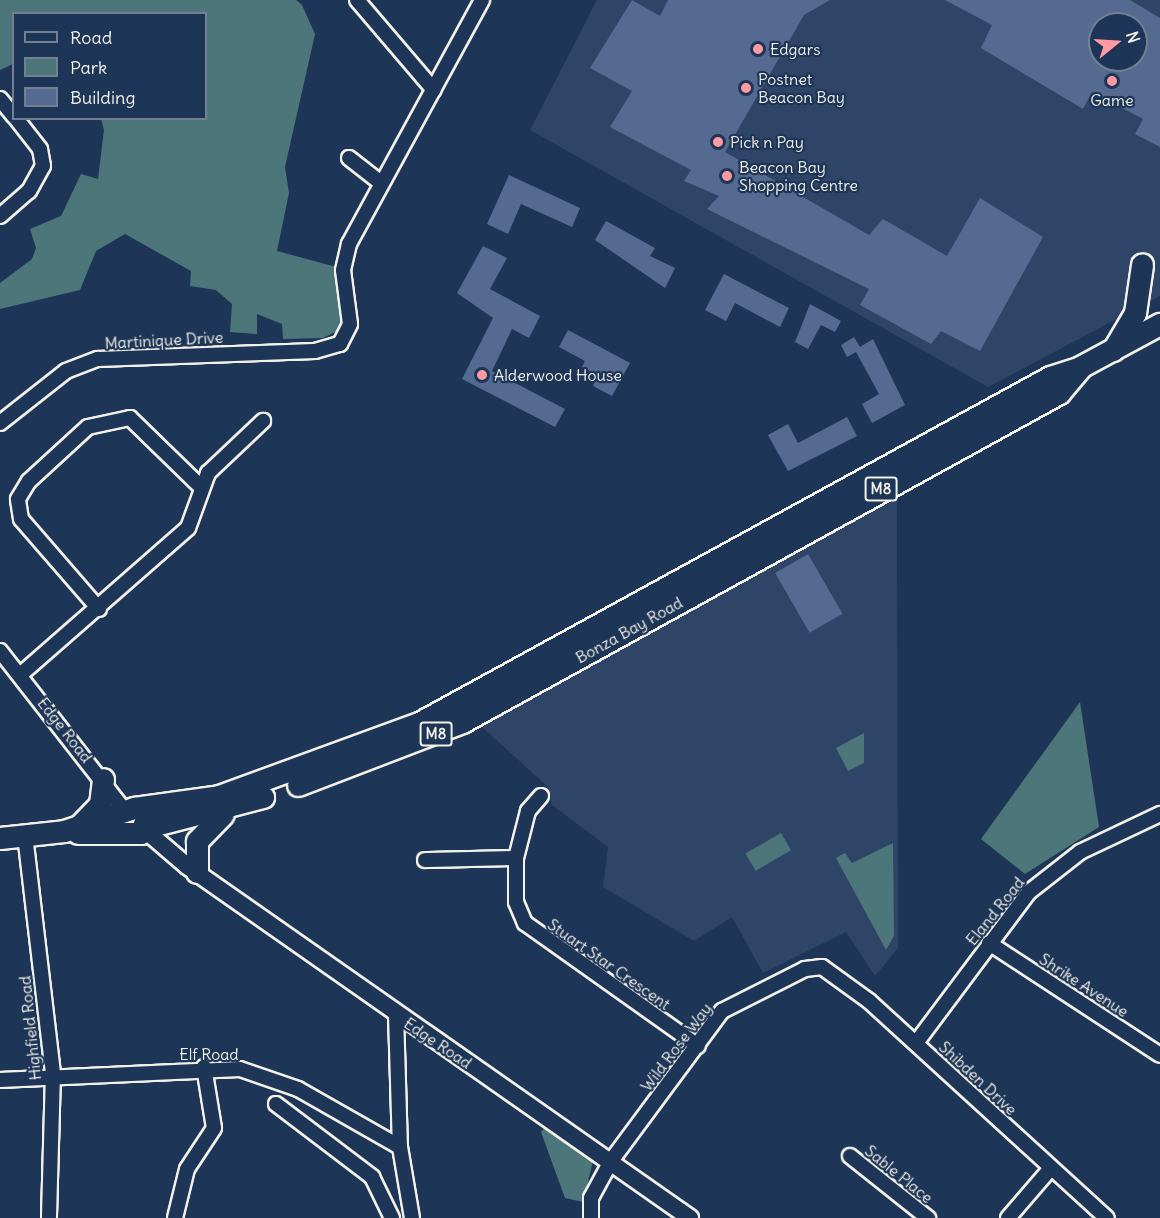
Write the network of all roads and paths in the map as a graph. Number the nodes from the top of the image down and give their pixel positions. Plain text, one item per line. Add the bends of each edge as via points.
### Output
1 (357, 0) edge
2 (482, 0) edge
3 (434, 90) junction
4 (0, 99) edge
5 (12, 113) edge
6 (17, 120) edge
7 (349, 158) dead end
8 (381, 183) junction
9 (0, 216) edge
10 (1151, 273) edge
11 (1160, 324) edge
12 (1112, 350) junction
13 (1080, 367) junction
14 (263, 421) dead end
15 (0, 423) edge
16 (202, 488) junction
17 (99, 609) junction
18 (0, 651) edge
19 (20, 675) junction
20 (103, 779) junction
21 (541, 796) dead end
22 (231, 809) junction
23 (1160, 814) edge
24 (135, 823) junction
25 (71, 829) junction
26 (25, 835) junction
27 (0, 838) edge
28 (516, 858) junction
29 (425, 861) dead end
30 (192, 869) junction
31 (989, 943) junction
32 (822, 968) joint
33 (396, 1014) junction
34 (916, 1043) junction
35 (698, 1046) junction
36 (1160, 1055) edge
37 (204, 1067) junction
38 (53, 1073) junction
39 (0, 1080) edge
40 (276, 1104) dead end
41 (400, 1147) junction
42 (850, 1156) dead end
43 (611, 1161) junction
44 (1051, 1168) junction
45 (406, 1201) junction
46 (49, 1218) edge
47 (176, 1218) edge
48 (392, 1218) edge
49 (398, 1218) edge
50 (412, 1218) edge
51 (591, 1218) edge
52 (690, 1218) edge
53 (928, 1218) edge
54 (1008, 1218) edge
55 (1107, 1218) edge

1 - 3 street
2 - 3 street, Martinique Drive
3 - 8 street, Martinique Drive
4 - 5 street
6 - 9 street via 40,149 43,166 29,191
7 - 8 street
8 - 15 street, Martinique Drive via 344,257 351,318 346,336 324,351 91,361 66,371
10 - 12 main road via 1135,313
11 - 12 main road, Bonza Bay Road / M8
12 - 13 main road, Bonza Bay Road / M8
13 - 22 main road, Bonza Bay Road / M8 via 1059,393 462,722
13 - 24 main road, Bonza Bay Road / M8 via 1050,377 421,722 256,786
14 - 16 street via 214,466
16 - 17 street via 188,528
16 - 17 street via 130,418 88,427 29,481 18,501 21,519
17 - 19 street
18 - 19 street, Edge Road
19 - 20 street, Edge Road
20 - 24 street, Edge Road
20 - 25 main road via 100,804
21 - 28 street, Stuart Star Crescent via 528,811
22 - 24 main road, Bonza Bay Road / M8
22 - 30 main road via 197,841
23 - 31 street, Eland Road via 1060,864 1029,892
24 - 25 main road, Bonza Bay Road / M8 via 107,835
24 - 30 street, Edge Road
25 - 26 main road, Bonza Bay Road / M8
26 - 27 main road, Bonza Bay Road / M8
26 - 38 street, Highfield Road
28 - 29 street
28 - 35 street, Stuart Star Crescent via 516,902 529,927
30 - 33 street, Edge Road
31 - 34 street, Eland Road
31 - 36 street, Shrike Avenue
32 - 34 street, Shibden Drive via 844,979
32 - 35 street, Wild Rose Way via 805,969 731,1003
33 - 41 street
33 - 43 street, Edge Road
34 - 44 street, Shibden Drive
35 - 43 street, Wild Rose Way
37 - 38 street, Elf Road
37 - 41 street, Elf Road via 274,1078
37 - 47 street via 214,1128 187,1169
38 - 39 street, Elf Road
38 - 46 street, Highfield Road
40 - 48 street via 372,1177
41 - 45 street
42 - 53 street, Sable Place
43 - 51 street, Wild Rose Way via 591,1198
43 - 52 street, Edge Road
44 - 54 street
44 - 55 street, Shibden Drive
45 - 49 street
45 - 50 street

